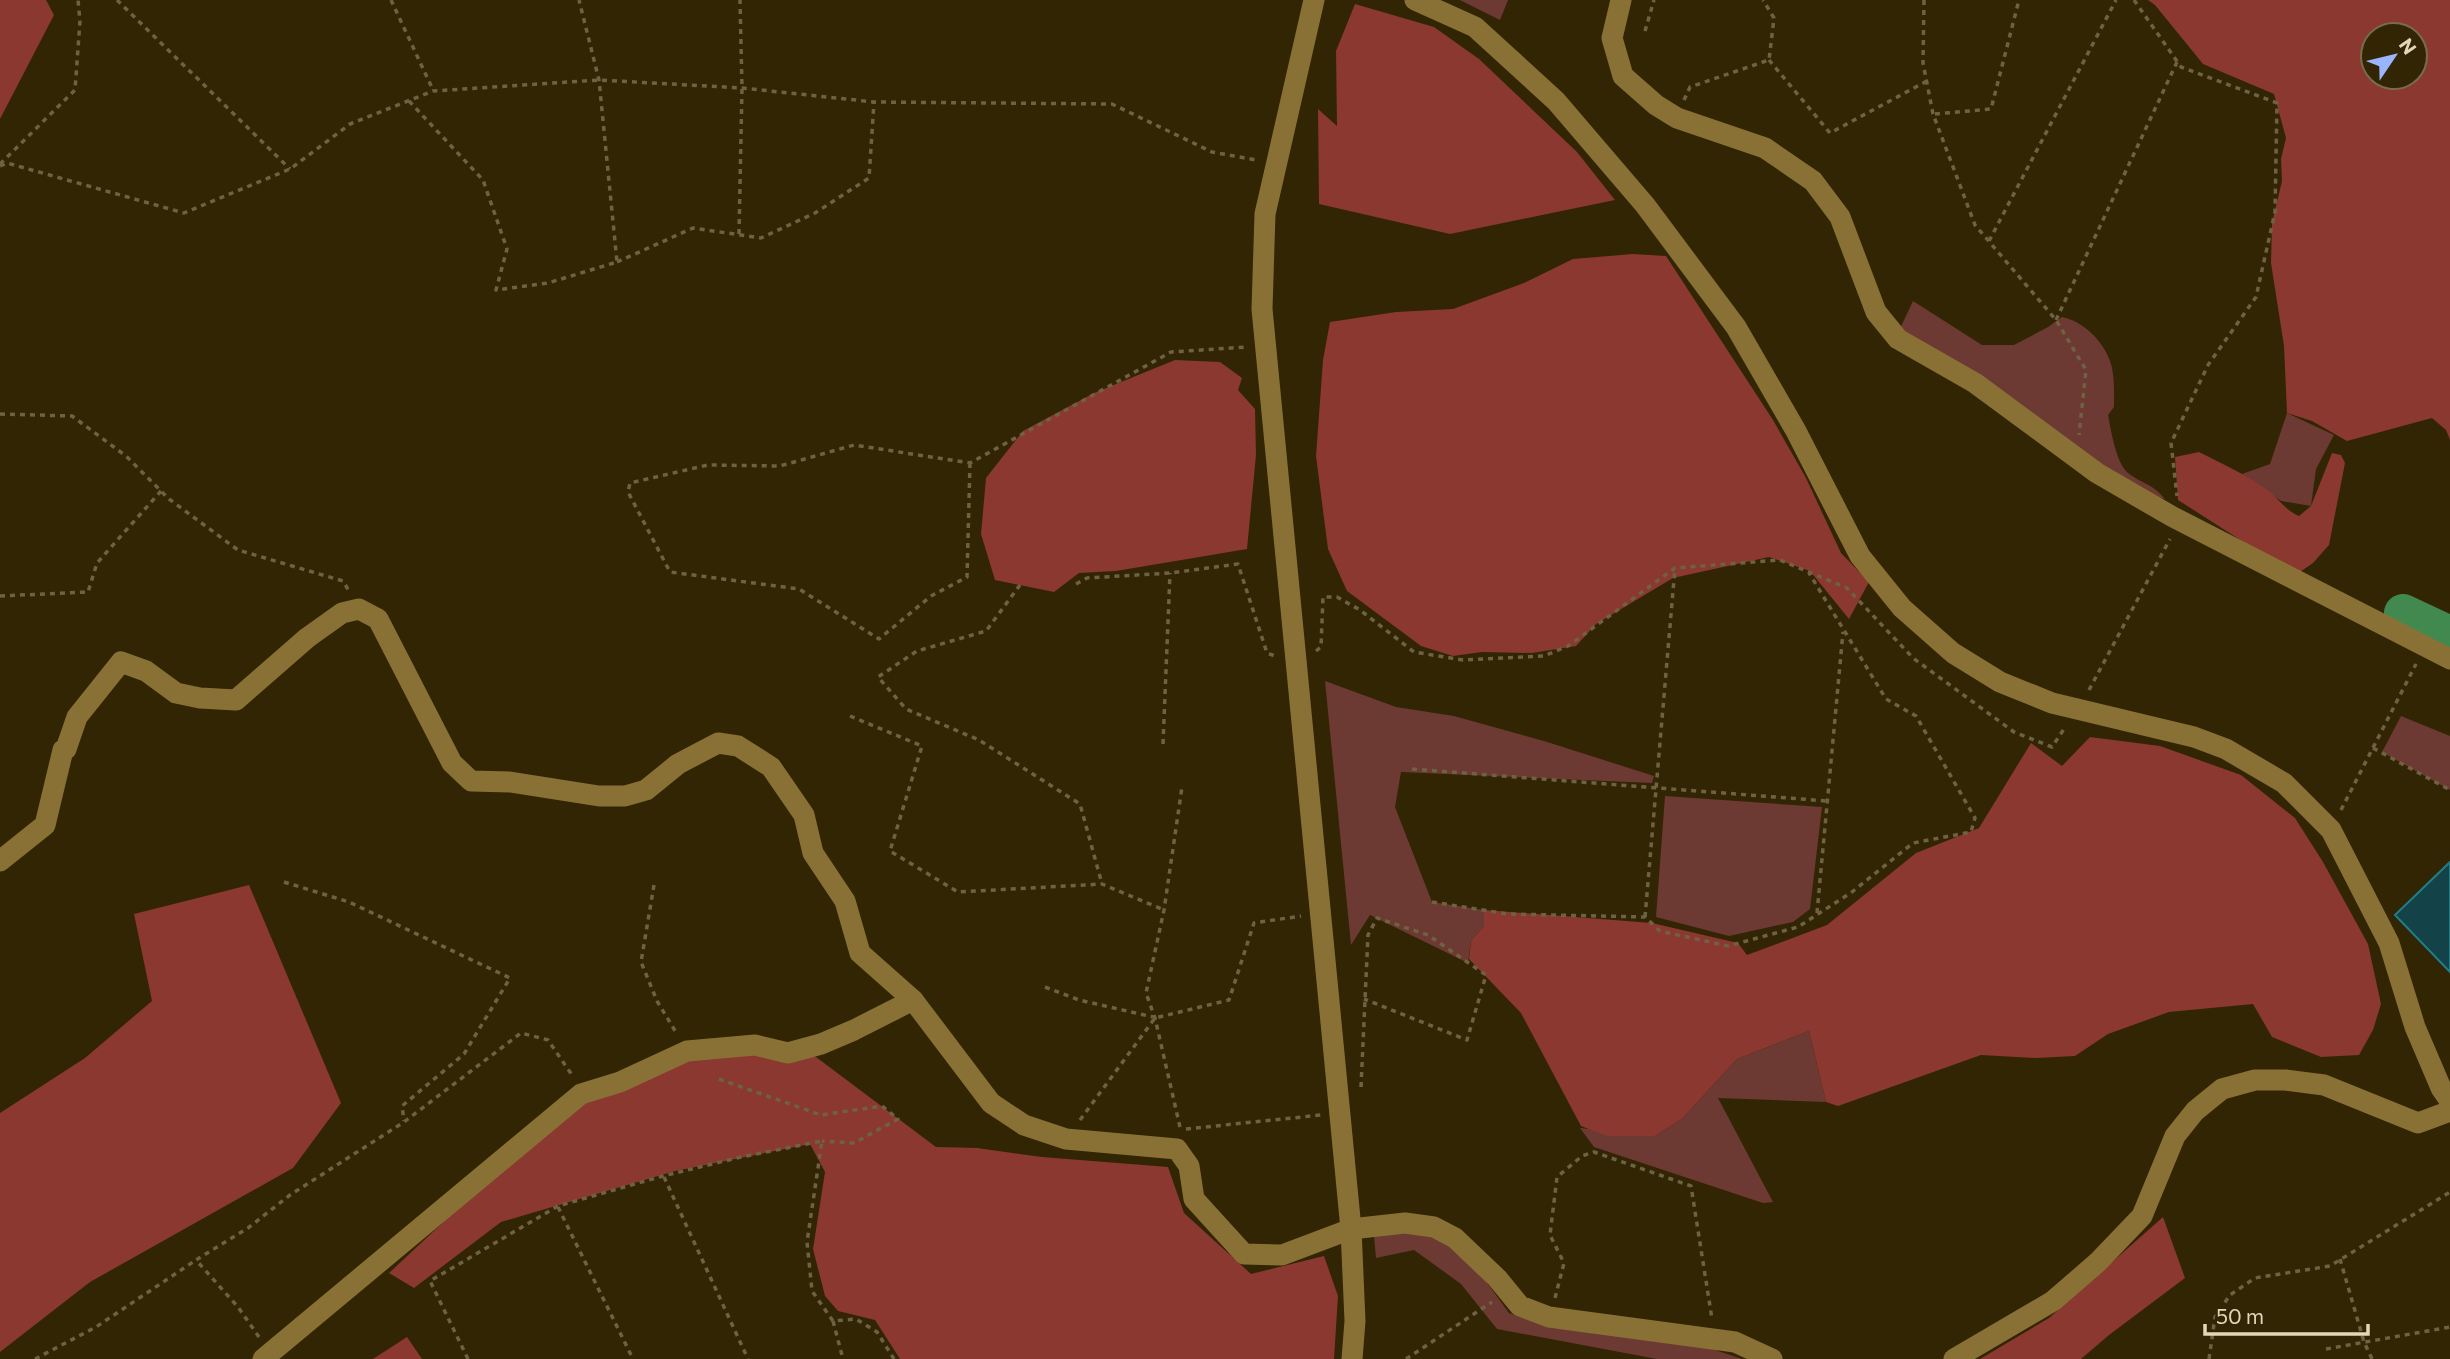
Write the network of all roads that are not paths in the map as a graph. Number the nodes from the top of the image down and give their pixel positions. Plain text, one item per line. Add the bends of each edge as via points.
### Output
1 (1314, 0) edge
2 (1415, 0) edge
3 (1621, 0) edge
4 (2450, 659) edge
5 (0, 860) edge
6 (913, 1000) junction
7 (2450, 1101) edge
8 (2450, 1111) edge
9 (1351, 1229) junction
10 (267, 1356) edge
11 (1352, 1359) edge
12 (1772, 1359) edge
13 (1954, 1359) edge

1 - 9 street via 1265,214 1262,309
2 - 7 street via 1475,27 1556,101 1645,205 1736,327 1860,556 1902,608 1953,653 2000,682 2052,703 2226,749 2284,783 2331,830 2389,943 2415,1027
3 - 4 street via 1612,38 1623,76 1677,118 1765,148 1813,181 1840,217 1876,312 1898,340 1975,383 2096,473
5 - 6 street via 45,825 63,750 77,717 121,662 146,671 176,693 236,700 307,638 342,613 359,609 378,619 452,762 471,781 625,796 646,789 678,764 718,743 738,746 771,767 804,816 813,853 845,901 860,953
6 - 9 street via 991,1103 1024,1125 1066,1139 1177,1149 1189,1166 1194,1199 1244,1254 1282,1255
6 - 10 street via 821,1044 788,1053 755,1045 687,1051 620,1082 581,1094
8 - 13 street via 2418,1123 2324,1085 2255,1080 2222,1088 2175,1136 2142,1216 2098,1262 2053,1301
9 - 11 street
9 - 12 street via 1405,1223 1434,1227 1455,1238 1520,1306 1549,1317 1735,1342

